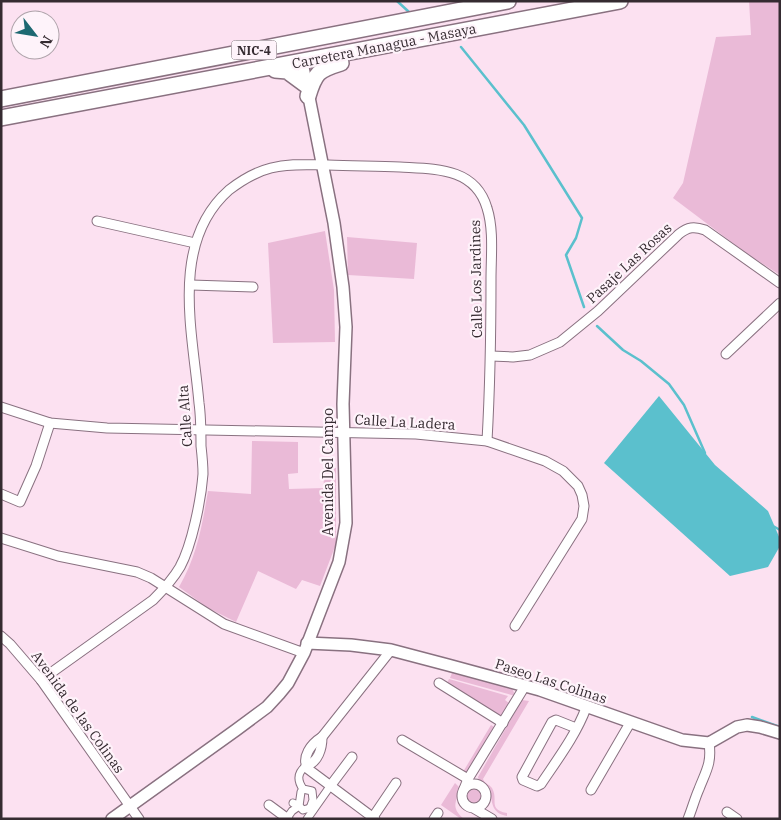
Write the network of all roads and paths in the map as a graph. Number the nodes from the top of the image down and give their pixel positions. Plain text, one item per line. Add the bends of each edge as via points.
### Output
1 (508, 1) edge
2 (620, 1) edge
3 (386, 25) junction
4 (368, 49) junction
5 (218, 58) junction
6 (302, 62) junction
7 (266, 69) junction
8 (307, 90) junction
9 (1, 99) edge
10 (1, 118) edge
11 (322, 165) junction
12 (97, 221) dead end
13 (195, 242) junction
14 (780, 283) edge
15 (191, 286) junction
16 (253, 287) dead end
17 (780, 303) edge
18 (726, 354) dead end
19 (491, 356) junction
20 (1, 407) edge
21 (50, 423) junction
22 (200, 430) junction
23 (343, 433) junction
24 (487, 442) junction
25 (1, 494) edge
26 (1, 538) edge
27 (165, 587) junction
28 (515, 626) dead end
29 (1, 636) edge
30 (305, 648) junction
31 (391, 650) junction
32 (41, 680) junction
33 (439, 683) dead end
34 (524, 686) junction
35 (586, 708) junction
36 (503, 723) junction
37 (630, 723) junction
38 (576, 728) junction
39 (780, 734) edge
40 (402, 740) dead end
41 (709, 743) junction
42 (352, 757) dead end
43 (306, 766) junction
44 (472, 779) junction
45 (396, 783) dead end
46 (331, 785) junction
47 (303, 790) junction
48 (591, 790) dead end
49 (486, 801) junction
50 (269, 805) dead end
51 (296, 805) junction
52 (130, 806) junction
53 (312, 809) junction
54 (475, 809) junction
55 (727, 812) dead end
56 (288, 818) edge
57 (374, 818) edge
58 (491, 818) edge
59 (112, 819) edge
60 (139, 819) edge
61 (307, 819) edge
62 (688, 819) edge
63 (737, 819) edge

1 - 3 highway, Carretera Managua - Masaya / NIC-4
2 - 4 highway, Carretera Managua - Masaya / NIC-4
3 - 5 highway, Carretera Managua - Masaya / NIC-4
3 - 6 highway via 371,35 313,46 306,51
4 - 6 highway, Carretera Managua - Masaya / NIC-4
4 - 8 highway via 348,61 323,69
5 - 6 highway via 240,59 290,52
5 - 9 highway, Carretera Managua - Masaya / NIC-4
6 - 7 highway, Carretera Managua - Masaya / NIC-4
6 - 8 street, Avenida Del Campo
7 - 8 highway via 287,71
7 - 10 highway, Carretera Managua - Masaya / NIC-4
8 - 11 street, Avenida Del Campo
11 - 13 street, Calle Alta via 293,164 252,175 218,200
11 - 19 street, Calle Los Jardines via 443,170 462,176 473,184 489,212
11 - 23 street, Avenida Del Campo via 344,287
12 - 13 street
13 - 15 street, Calle Alta
14 - 19 street, Pasaje Las Rosas via 706,230 695,226 679,234 593,316 560,342 530,355
15 - 16 street
15 - 22 street, Calle Alta via 190,316
17 - 18 street
19 - 24 street, Calle Los Jardines
20 - 21 street, Calle La Ladera
21 - 22 street, Calle La Ladera
21 - 25 street via 20,502
22 - 23 street, Calle La Ladera
22 - 27 street, Calle Alta via 203,473 197,512 180,567
23 - 24 street, Calle La Ladera via 416,434
23 - 30 street, Avenida Del Campo via 344,543
24 - 28 street, Calle La Ladera via 545,460 564,471 578,486 584,506 581,522
26 - 27 street, Paseo Las Colinas via 58,556 137,572
27 - 30 street, Paseo Las Colinas via 224,624
27 - 32 street, Calle Alta via 153,600
29 - 32 street, Avenida de las Colinas
30 - 31 street, Paseo Las Colinas via 352,645
30 - 52 street, Avenida Del Campo via 288,683 267,706
31 - 34 street, Paseo Las Colinas
31 - 43 street via 314,744 305,757
32 - 52 street, Avenida de las Colinas
33 - 36 street
34 - 35 street, Paseo Las Colinas
34 - 36 street
35 - 37 street, Paseo Las Colinas
35 - 38 street
36 - 44 street
37 - 41 street, Paseo Las Colinas via 682,740
37 - 48 street
38 - 38 street via 542,784 537,786 523,780 552,722 556,720
39 - 41 street via 746,725
40 - 44 street
41 - 62 street via 708,770
42 - 46 street
43 - 46 street
43 - 47 street via 298,778
44 - 49 street via 485,790
44 - 54 street via 464,789 463,800
45 - 57 street
46 - 53 street
46 - 57 street
47 - 51 street
47 - 53 street via 312,791
49 - 54 street
49 - 58 street
50 - 56 street
51 - 53 street via 303,810
51 - 56 street
52 - 59 street, Avenida Del Campo
52 - 60 street, Avenida de las Colinas
53 - 61 street
54 - 58 street
55 - 63 street

